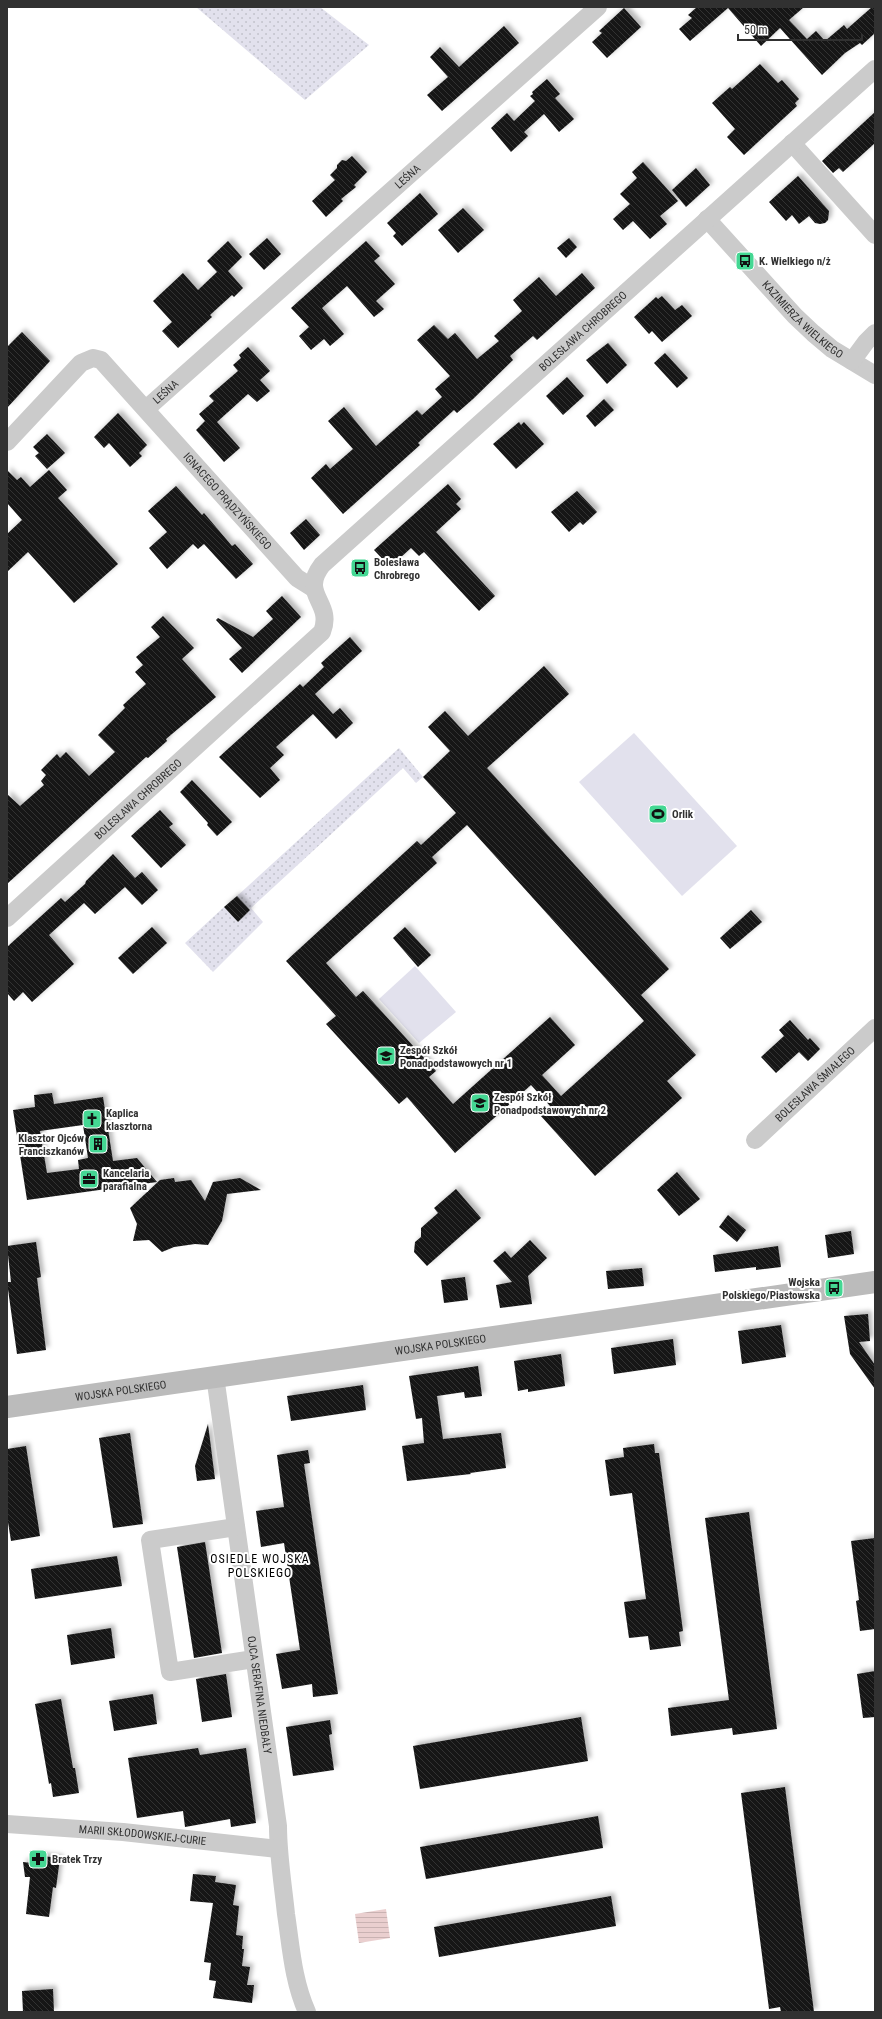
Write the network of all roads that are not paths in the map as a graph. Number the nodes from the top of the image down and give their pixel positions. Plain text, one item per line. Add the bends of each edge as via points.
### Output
1 (594, 7) edge
2 (598, 7) edge
3 (875, 69) edge
4 (792, 143) junction
5 (707, 219) junction
6 (875, 235) edge
7 (875, 333) edge
8 (852, 361) junction
9 (875, 375) edge
10 (146, 409) junction
11 (7, 442) edge
12 (313, 588) junction
13 (7, 918) edge
14 (875, 1028) edge
15 (755, 1140) dead end
16 (875, 1282) edge
17 (215, 1376) junction
18 (7, 1407) edge
19 (236, 1527) junction
20 (254, 1659) junction
21 (8, 1820) edge
22 (278, 1849) junction
23 (308, 2012) edge

1 - 10 street, LEŚNA
2 - 10 street, LEŚNA
3 - 4 street, BOLESŁAWA CHROBREGO
4 - 5 street, BOLESŁAWA CHROBREGO
4 - 6 street
5 - 8 street, KAZIMIERZA WIELKIEGO via 795,316 832,349
5 - 12 street, BOLESŁAWA CHROBREGO via 322,565 316,572
7 - 8 street
8 - 9 street, KAZIMIERZA WIELKIEGO
10 - 11 street, IGNACEGO PRĄDZYŃSKIEGO via 101,360 93,358 81,363
10 - 12 street, IGNACEGO PRĄDZYŃSKIEGO via 297,578
12 - 13 street, BOLESŁAWA CHROBREGO via 324,608 325,624 322,632
14 - 15 street, BOLESŁAWA ŚMIAŁEGO
16 - 17 main road, WOJSKA POLSKIEGO
17 - 18 main road, WOJSKA POLSKIEGO
17 - 19 street, OJCA SERAFINA NIEDBAŁY
19 - 20 street, OJCA SERAFINA NIEDBAŁY
19 - 20 street via 150,1540 170,1672
20 - 22 street, OJCA SERAFINA NIEDBAŁY via 278,1826
21 - 22 street, MARII SKŁODOWSKIEJ-CURIE
22 - 23 street, OJCA SERAFINA NIEDBAŁY via 293,1967 300,1996

